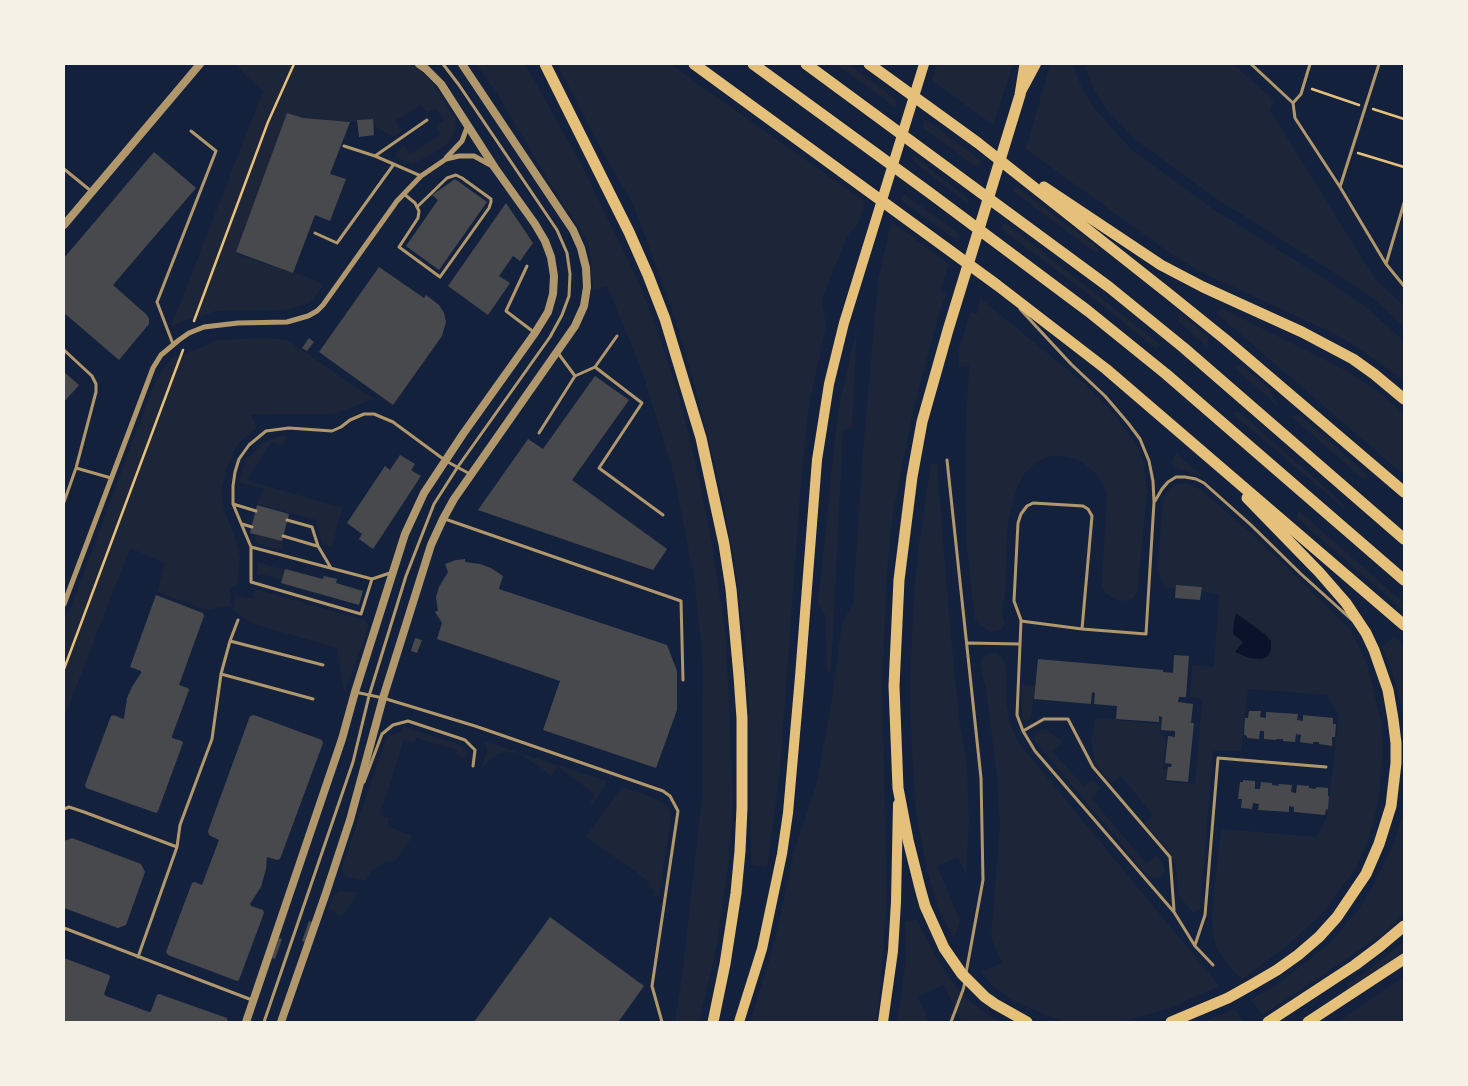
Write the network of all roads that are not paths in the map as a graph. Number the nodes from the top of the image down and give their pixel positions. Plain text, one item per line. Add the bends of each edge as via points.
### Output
1 (200, 64) edge
2 (206, 64) edge
3 (419, 64) edge
4 (443, 64) edge
5 (462, 64) edge
6 (545, 64) edge
7 (694, 64) edge
8 (753, 64) edge
9 (806, 64) edge
10 (869, 64) edge
11 (1025, 64) edge
12 (1036, 64) edge
13 (1251, 64) edge
14 (1310, 64) edge
15 (1379, 64) edge
16 (923, 65) edge
17 (190, 77) junction
18 (1020, 95) junction
19 (1293, 103) junction
20 (427, 120) dead end
21 (468, 125) junction
22 (190, 131) dead end
23 (978, 143) junction
24 (344, 146) dead end
25 (375, 156) junction
26 (446, 159) junction
27 (394, 164) junction
28 (495, 168) junction
29 (64, 169) edge
30 (421, 176) junction
31 (1340, 187) junction
32 (92, 191) junction
33 (403, 194) junction
34 (1404, 203) edge
35 (417, 206) junction
36 (64, 225) edge
37 (315, 233) dead end
38 (1386, 264) junction
39 (527, 266) dead end
40 (997, 285) junction
41 (1404, 286) edge
42 (535, 333) junction
43 (617, 336) dead end
44 (173, 344) junction
45 (64, 350) edge
46 (557, 351) junction
47 (595, 367) junction
48 (575, 376) junction
49 (1404, 399) edge
50 (539, 433) dead end
51 (1203, 452) junction
52 (947, 460) dead end
53 (446, 461) junction
54 (76, 468) junction
55 (457, 468) junction
56 (470, 474) junction
57 (111, 478) junction
58 (1404, 492) edge
59 (64, 502) edge
60 (1154, 502) junction
61 (233, 504) junction
62 (256, 511) dead end
63 (663, 515) dead end
64 (443, 519) junction
65 (287, 520) dead end
66 (242, 524) junction
67 (252, 527) dead end
68 (283, 536) dead end
69 (1404, 539) edge
70 (318, 546) junction
71 (251, 548) junction
72 (332, 569) junction
73 (393, 572) junction
74 (372, 579) junction
75 (1404, 580) edge
76 (64, 604) edge
77 (238, 620) dead end
78 (1021, 620) junction
79 (1404, 625) edge
80 (1082, 629) junction
81 (1366, 633) junction
82 (230, 641) junction
83 (968, 643) junction
84 (1020, 644) junction
85 (323, 665) dead end
86 (221, 674) junction
87 (683, 680) dead end
88 (355, 692) junction
89 (369, 696) junction
90 (383, 698) junction
91 (312, 700) dead end
92 (1023, 731) junction
93 (473, 766) dead end
94 (1326, 767) dead end
95 (898, 788) junction
96 (64, 809) edge
97 (350, 820) junction
98 (177, 847) junction
99 (1174, 912) junction
100 (1404, 926) edge
101 (64, 928) edge
102 (1194, 946) junction
103 (138, 957) junction
104 (1404, 959) edge
105 (1213, 965) dead end
106 (253, 1000) junction
107 (246, 1022) edge
108 (264, 1022) edge
109 (281, 1022) edge
110 (662, 1022) edge
111 (713, 1022) edge
112 (739, 1022) edge
113 (883, 1022) edge
114 (951, 1022) edge
115 (1027, 1022) edge
116 (1171, 1022) edge
117 (1268, 1022) edge
118 (1308, 1022) edge

1 - 17 street
2 - 17 street
3 - 21 street via 441,84
4 - 55 lane via 557,230 567,253 570,274 569,296 550,337
5 - 46 street via 573,230 581,248 586,268 584,306 575,326
6 - 111 highway via 629,232 665,319 701,438 724,544 742,718 742,808 736,893
7 - 40 highway
8 - 75 highway via 1088,311
9 - 69 highway via 1109,287
10 - 23 highway
11 - 18 highway
12 - 18 highway
13 - 19 lane
14 - 19 lane via 1300,94
15 - 31 lane
16 - 112 highway via 844,323 829,384 818,460 788,813 762,949
17 - 32 street
18 - 95 highway via 922,422 912,477 899,580 895,677
19 - 31 lane via 1295,118
20 - 25 lane
21 - 26 street via 462,141
21 - 28 street
22 - 44 lane via 216,151 157,302
23 - 49 highway via 1161,265 1344,354
23 - 58 highway via 1226,340
24 - 25 lane
25 - 27 lane
26 - 28 street via 474,156
26 - 30 street
27 - 30 lane
27 - 37 lane via 337,243
28 - 42 street via 535,224 552,256 553,294 548,312
29 - 32 lane
30 - 33 street
31 - 38 lane
32 - 36 street
33 - 35 lane
33 - 44 street via 317,311 287,322 204,327
34 - 38 lane
35 - 35 lane via 420,211 418,218 399,247 440,277 491,202 456,175 447,178
38 - 41 lane
39 - 42 lane via 506,311
40 - 51 highway via 1106,369
40 - 60 lane via 1105,396 1140,439 1149,461
42 - 53 street
43 - 47 lane
44 - 57 street via 152,368
45 - 54 lane via 92,376 96,384
46 - 48 lane
46 - 56 street
47 - 48 lane
47 - 63 lane via 642,402 600,468
48 - 50 lane
51 - 79 highway
51 - 81 highway via 1319,572
52 - 83 lane
53 - 55 lane
53 - 61 lane via 393,422 374,414 364,414 332,431 289,428 266,431 249,445 239,459
53 - 73 street via 424,494 405,534
54 - 57 lane
54 - 59 lane
55 - 56 lane
55 - 89 lane via 434,504 419,540
56 - 64 street
57 - 76 street
60 - 80 lane via 1146,634
60 - 81 lane via 1168,482 1176,477 1204,483
61 - 62 lane
61 - 66 lane
64 - 87 lane via 681,601
64 - 90 street via 431,545
65 - 70 lane via 312,527
66 - 67 lane
66 - 71 lane
68 - 70 lane
70 - 72 lane
71 - 72 lane
71 - 74 lane via 250,582 361,614
72 - 74 lane
73 - 74 lane
73 - 88 street
77 - 82 lane
78 - 80 lane
78 - 80 lane via 1014,601 1021,514 1032,503 1083,506 1092,516
78 - 84 lane
81 - 116 highway via 1388,690 1396,750 1391,806 1366,874 1337,917 1298,955 1219,1002
82 - 85 lane
82 - 86 lane
83 - 84 lane
83 - 114 lane via 981,778 983,880 963,990
84 - 92 lane via 1017,715
86 - 91 lane
86 - 98 lane via 212,739 180,825
88 - 89 lane
88 - 106 street
89 - 90 lane
89 - 108 lane via 353,762
90 - 97 street
90 - 110 lane via 475,726 670,796 678,811 652,986
92 - 99 lane via 1035,751
92 - 99 lane via 1044,718 1068,719 1093,767 1170,857
93 - 97 lane via 475,750 465,740 408,721 393,725 382,734
94 - 102 lane via 1218,758 1205,915
95 - 113 highway via 894,942
95 - 115 highway via 925,906 944,948 962,974 985,997
96 - 98 lane via 69,807 84,812
97 - 109 street
98 - 103 lane
99 - 102 lane
100 - 117 highway via 1355,965
101 - 103 lane
102 - 105 lane
103 - 106 lane
104 - 118 highway
106 - 107 street

